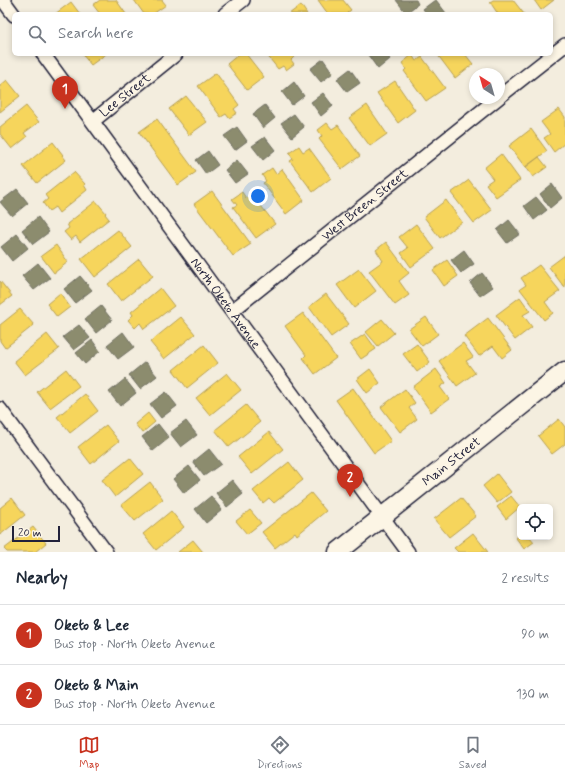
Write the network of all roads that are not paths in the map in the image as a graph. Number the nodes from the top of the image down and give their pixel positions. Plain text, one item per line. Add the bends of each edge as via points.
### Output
1 (3, 0) edge
2 (243, 0) edge
3 (12, 12) edge
4 (228, 12) edge
5 (565, 45) edge
6 (553, 55) edge
7 (44, 56) edge
8 (174, 56) edge
9 (551, 56) edge
10 (505, 93) edge
11 (491, 104) edge
12 (93, 122) junction
13 (232, 311) junction
14 (565, 371) edge
15 (0, 409) edge
16 (382, 516) junction
17 (106, 552) edge
18 (338, 552) edge
19 (408, 552) edge

1 - 3 street
2 - 4 street
5 - 6 street, West Breen Street
7 - 12 street, North Oketo Avenue
8 - 12 street, Lee Street
9 - 10 street, West Breen Street
11 - 13 street, West Breen Street
12 - 13 street, North Oketo Avenue
13 - 16 street, North Oketo Avenue
14 - 16 street, Main Street
15 - 17 street
16 - 18 street, Main Street
16 - 19 street, North Oketo Avenue

